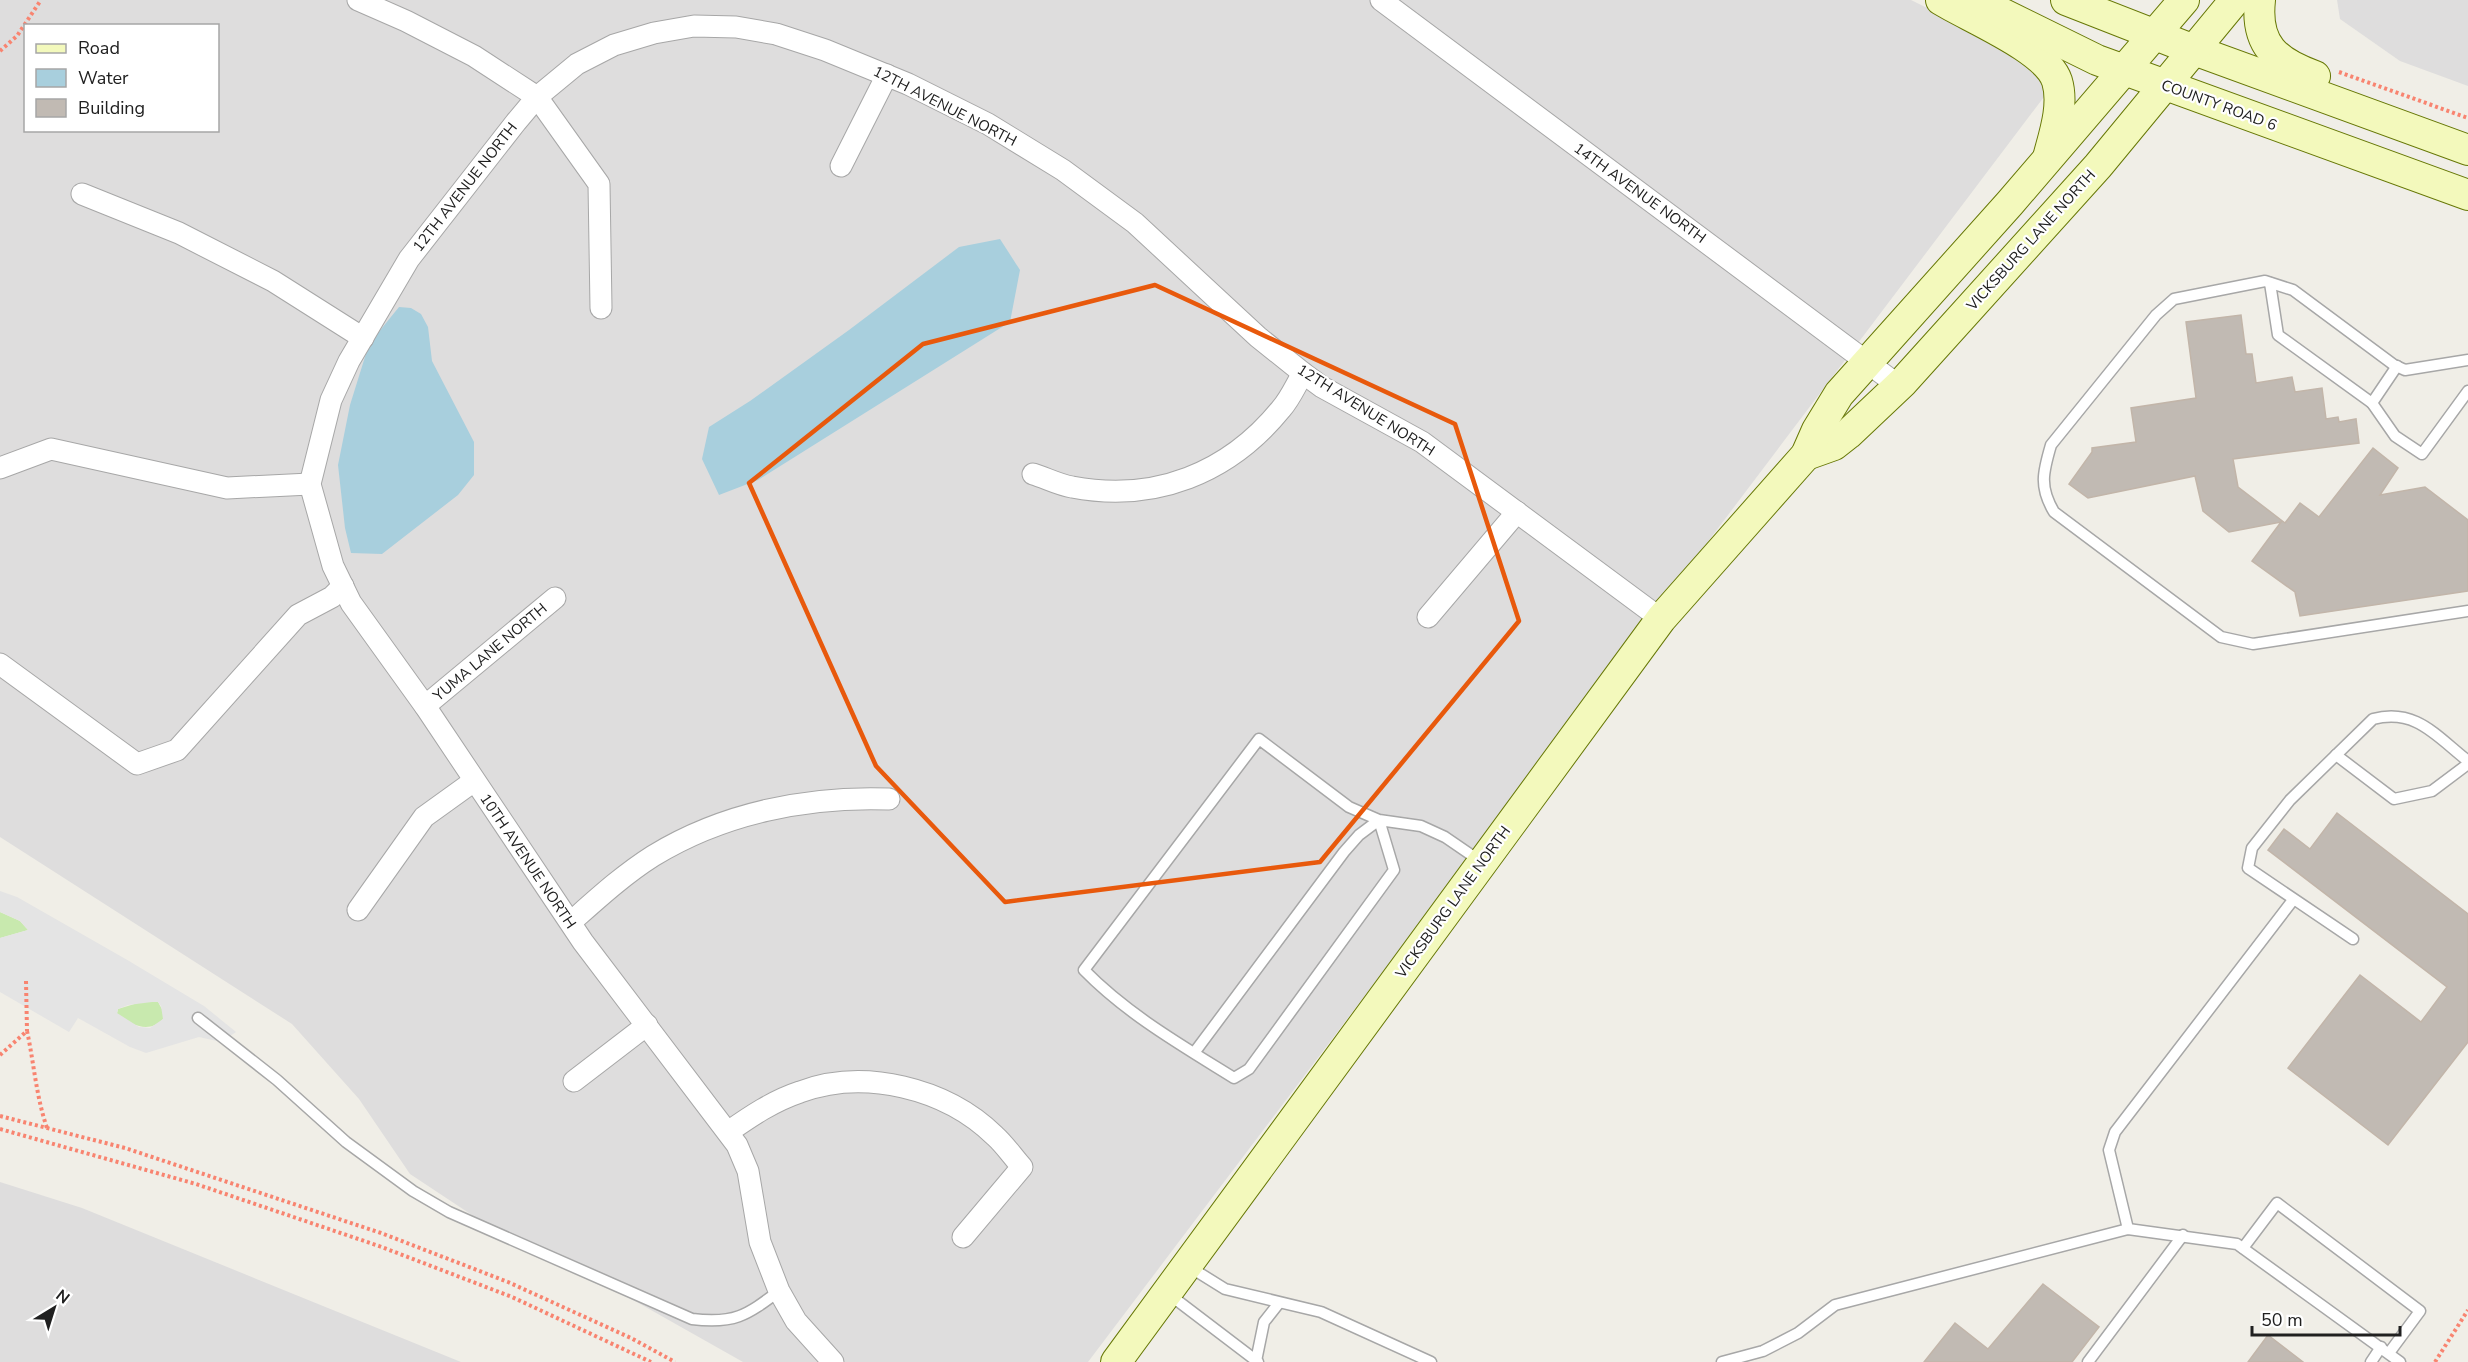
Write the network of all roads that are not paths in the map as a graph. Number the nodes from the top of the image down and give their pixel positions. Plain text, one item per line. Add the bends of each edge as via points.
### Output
1 (357, 0) edge
2 (1381, 0) edge
3 (1941, 0) edge
4 (1975, 0) edge
5 (2066, 0) edge
6 (2184, 0) edge
7 (2235, 0) edge
8 (2260, 0) edge
9 (2155, 36) junction
10 (2194, 50) junction
11 (2125, 70) junction
12 (887, 75) junction
13 (2165, 85) junction
14 (537, 98) junction
15 (2468, 143) edge
16 (2468, 150) edge
17 (2048, 159) junction
18 (841, 166) dead end
19 (82, 194) dead end
20 (2468, 195) edge
21 (2270, 283) junction
22 (601, 308) dead end
23 (363, 338) junction
24 (2468, 360) edge
25 (1868, 362) junction
26 (2397, 366) junction
27 (1303, 374) junction
28 (1899, 386) junction
29 (2468, 391) edge
30 (2373, 404) junction
31 (1806, 455) junction
32 (0, 468) edge
33 (1033, 474) dead end
34 (310, 484) junction
35 (1517, 512) junction
36 (343, 586) junction
37 (555, 598) dead end
38 (2468, 611) edge
39 (1428, 617) dead end
40 (1661, 620) junction
41 (0, 664) edge
42 (425, 706) junction
43 (2336, 755) junction
44 (2468, 762) edge
45 (474, 781) junction
46 (890, 799) dead end
47 (1379, 820) junction
48 (1482, 863) junction
49 (2293, 900) junction
50 (358, 910) dead end
51 (571, 922) junction
52 (2353, 939) dead end
53 (198, 1018) dead end
54 (647, 1026) junction
55 (1194, 1053) junction
56 (574, 1081) dead end
57 (728, 1132) junction
58 (2128, 1229) junction
59 (2183, 1235) junction
60 (963, 1237) dead end
61 (2243, 1248) junction
62 (1187, 1265) junction
63 (779, 1291) junction
64 (1167, 1293) junction
65 (1279, 1303) junction
66 (2385, 1350) junction
67 (1257, 1361) edge
68 (833, 1362) edge
69 (1116, 1362) edge
70 (1431, 1362) edge
71 (1722, 1362) edge
72 (2088, 1362) edge
73 (2371, 1362) edge
74 (2400, 1362) edge

1 - 14 street via 474,56
2 - 25 street, 14TH AVENUE NORTH
3 - 17 main road via 2030,49 2053,72 2060,106
4 - 11 main road, COUNTY ROAD 6
5 - 9 main road
6 - 9 main road, VICKSBURG LANE NORTH
7 - 10 main road, VICKSBURG LANE NORTH
8 - 15 main road via 2262,34 2268,48 2280,60 2294,69 2443,124
9 - 10 main road
9 - 11 main road, VICKSBURG LANE NORTH
10 - 13 main road, VICKSBURG LANE NORTH
10 - 16 main road
11 - 13 main road, COUNTY ROAD 6
11 - 17 main road, VICKSBURG LANE NORTH
12 - 14 street, 12TH AVENUE NORTH via 776,34 736,27 694,26 614,45 577,64
12 - 18 street
12 - 27 street, 12TH AVENUE NORTH via 988,124 1063,170 1135,223
13 - 20 main road, COUNTY ROAD 6
13 - 28 main road, VICKSBURG LANE NORTH via 2098,166
14 - 22 street via 599,184
14 - 23 street, 12TH AVENUE NORTH via 409,259
17 - 25 main road, VICKSBURG LANE NORTH
19 - 23 street via 179,233 263,276
21 - 26 lane via 2293,290
21 - 30 lane via 2278,335
21 - 38 lane via 2174,299 2156,315 2051,445 2043,471 2045,496 2055,512 2221,637 2253,644
23 - 34 street, 10TH AVENUE NORTH via 331,400
24 - 26 lane via 2405,370
25 - 28 street, 14TH AVENUE NORTH
25 - 31 main road, VICKSBURG LANE NORTH via 1829,408
26 - 30 lane
27 - 33 street via 1283,407 1255,437 1225,461 1189,478 1149,489 1110,492 1071,487
27 - 35 street, 12TH AVENUE NORTH via 1422,442
28 - 31 main road, VICKSBURG LANE NORTH via 1834,445
29 - 30 lane via 2422,454 2395,436
31 - 40 main road, VICKSBURG LANE NORTH
32 - 34 street via 51,449 227,488
34 - 36 street, 10TH AVENUE NORTH via 333,566
35 - 39 street
35 - 40 street, 12TH AVENUE NORTH
36 - 41 street via 332,597 298,615 177,750 137,764
36 - 42 street, 10TH AVENUE NORTH
37 - 42 street, YUMA LANE NORTH
40 - 48 main road, VICKSBURG LANE NORTH
42 - 45 street, 10TH AVENUE NORTH
43 - 44 lane via 2394,799 2432,791
43 - 44 lane via 2373,719 2389,715 2414,719
43 - 49 lane via 2290,800 2252,848 2248,867
45 - 50 street via 423,817
45 - 51 street, 10TH AVENUE NORTH
46 - 51 street via 801,803 749,814 699,832 652,856
47 - 48 lane via 1421,826 1445,837
47 - 55 lane via 1344,852
47 - 55 lane via 1394,870 1249,1069 1234,1078
47 - 55 lane via 1349,807 1259,739 1244,757 1084,970 1114,998
48 - 62 main road, VICKSBURG LANE NORTH
49 - 52 lane
49 - 58 lane via 2115,1132 2109,1150
51 - 54 street, 10TH AVENUE NORTH
53 - 63 lane via 388,1175 449,1212 692,1319 715,1322 737,1318
54 - 56 street
54 - 57 street, 10TH AVENUE NORTH
57 - 60 street via 763,1108 801,1091 842,1083 883,1083 923,1092 961,1110 994,1135 1022,1167
57 - 63 street, 10TH AVENUE NORTH via 748,1171 760,1242
58 - 59 lane
58 - 71 lane via 1835,1305 1798,1333 1763,1351
59 - 61 lane
59 - 72 lane
61 - 66 lane
61 - 66 lane via 2277,1203 2420,1311
62 - 64 main road, VICKSBURG LANE NORTH
62 - 65 lane via 1225,1289
63 - 68 street, 10TH AVENUE NORTH via 796,1321
64 - 67 lane
64 - 69 main road, VICKSBURG LANE NORTH
65 - 67 lane via 1264,1322
65 - 70 lane via 1321,1312
66 - 73 lane
66 - 74 lane

